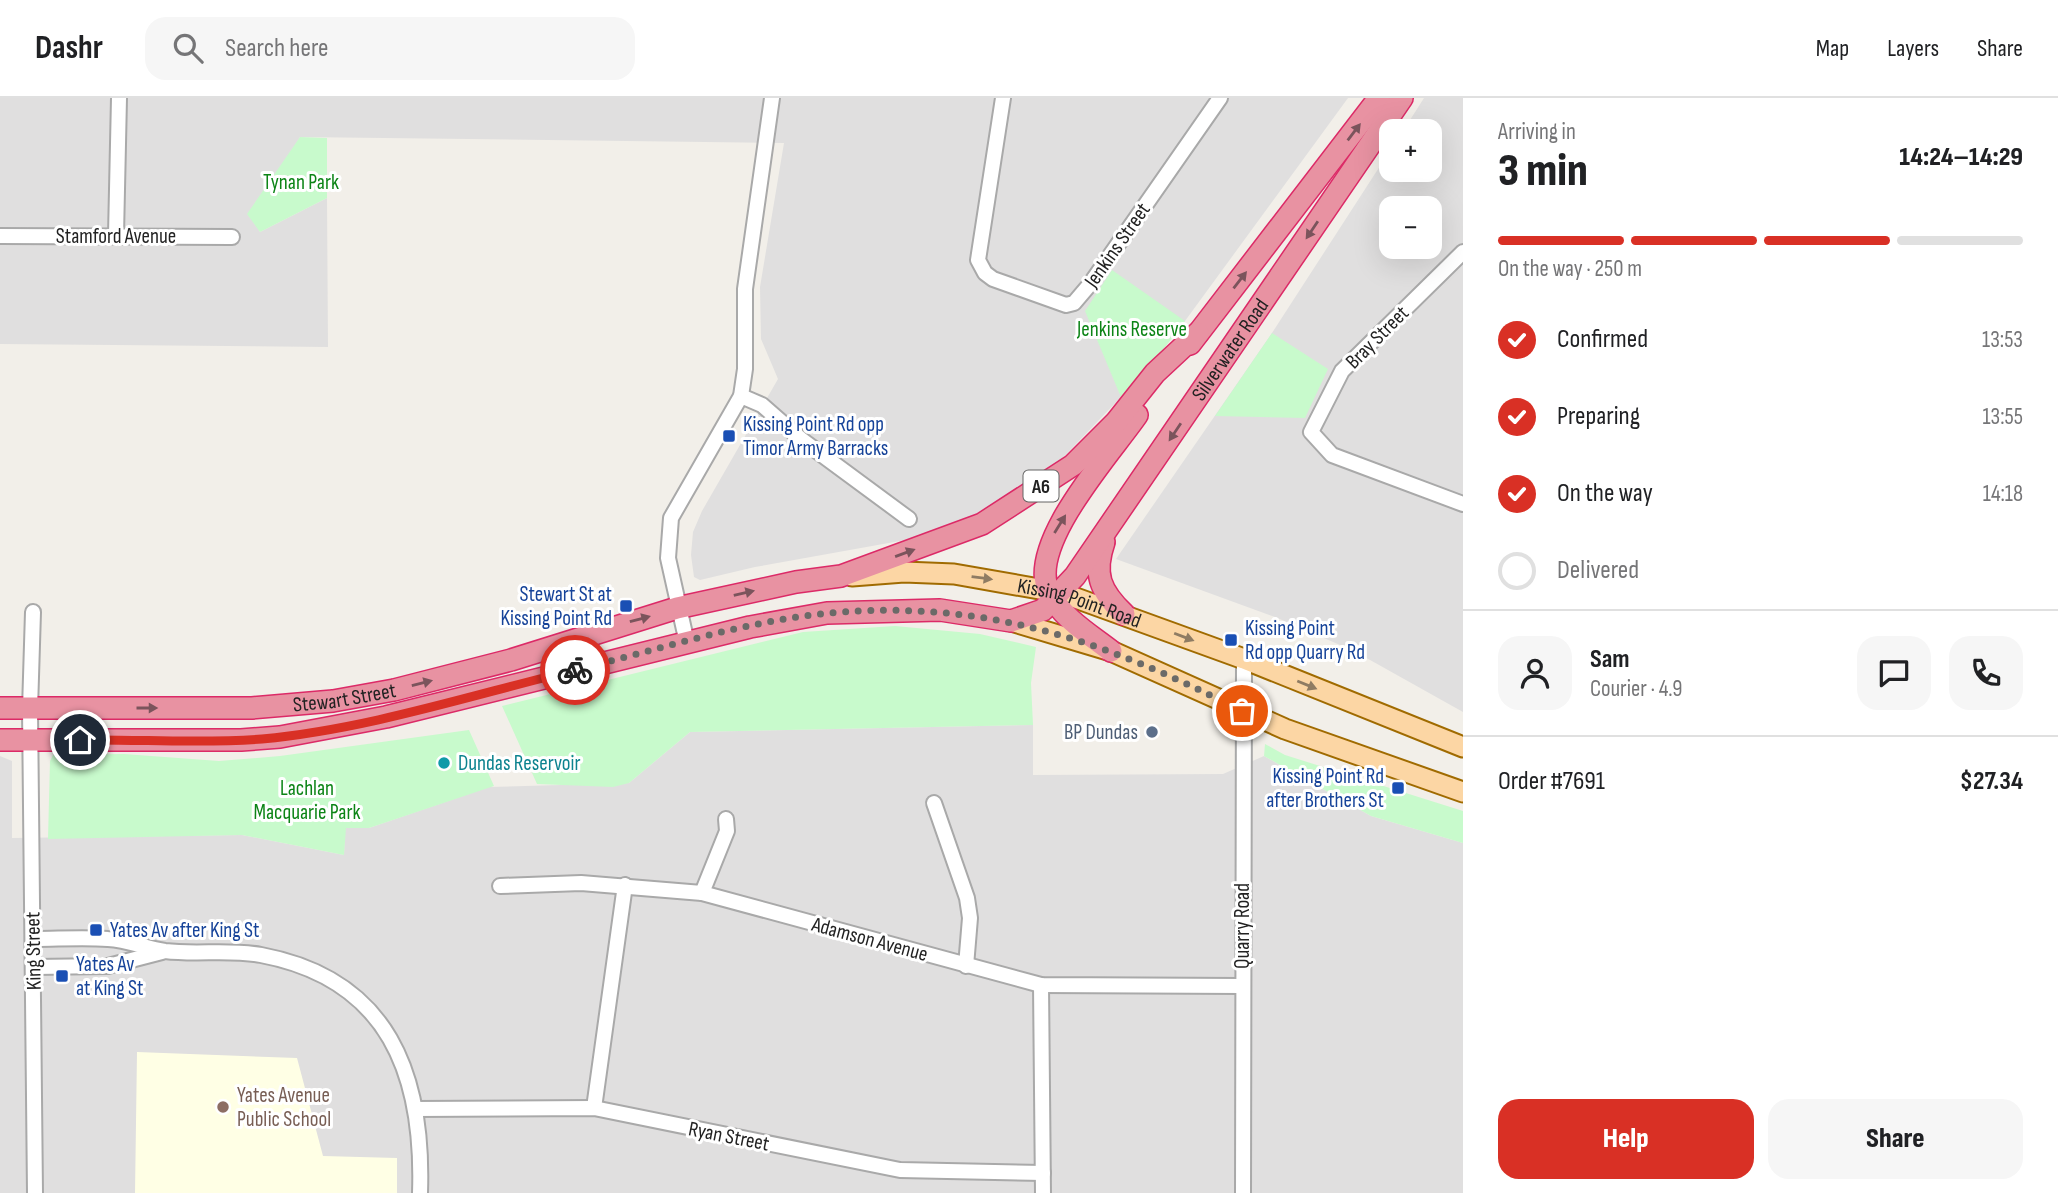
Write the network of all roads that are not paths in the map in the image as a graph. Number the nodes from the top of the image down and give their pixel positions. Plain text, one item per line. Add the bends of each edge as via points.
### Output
1 (119, 98) edge
2 (772, 98) edge
3 (1003, 98) edge
4 (1220, 98) edge
5 (1379, 98) edge
6 (1402, 98) edge
7 (116, 235) junction
8 (0, 236) edge
9 (232, 237) dead end
10 (1463, 252) edge
11 (1198, 333) junction
12 (741, 396) junction
13 (1463, 504) edge
14 (909, 519) dead end
15 (1111, 524) junction
16 (841, 576) junction
17 (1055, 594) junction
18 (677, 608) junction
19 (33, 612) dead end
20 (1124, 614) junction
21 (1011, 621) junction
22 (687, 643) junction
23 (1111, 651) junction
24 (1244, 659) junction
25 (0, 708) edge
26 (30, 709) junction
27 (1242, 711) junction
28 (0, 740) edge
29 (30, 741) junction
30 (1463, 747) edge
31 (1463, 792) edge
32 (934, 803) dead end
33 (726, 819) dead end
34 (625, 884) junction
35 (500, 886) dead end
36 (702, 893) junction
37 (34, 939) junction
38 (167, 951) junction
39 (966, 966) junction
40 (34, 967) junction
41 (1041, 985) junction
42 (1242, 986) junction
43 (594, 1108) junction
44 (415, 1109) junction
45 (1043, 1173) junction
46 (35, 1193) edge
47 (420, 1193) edge
48 (1043, 1193) edge
49 (1243, 1193) edge

1 - 7 street
2 - 12 street via 745,289
3 - 4 street, Jenkins Street via 978,260 993,279 1066,305 1080,298
11 -> 5 highway, Silverwater Road / A6
6 -> 15 highway, Silverwater Road
7 - 8 street, Stamford Avenue
7 - 9 street, Stamford Avenue
10 - 13 street, Bray Street via 1342,371 1311,432 1332,455
16 -> 11 highway, Silverwater Road / A6 via 982,524 1073,465 1155,373
17 -> 11 highway, Silverwater Road / A6 via 1047,551 1059,524
12 - 14 street via 762,405
12 - 18 street via 671,518 668,558
15 - 17 highway, Silverwater Road
15 - 20 highway via 1097,571 1103,592
16 -> 17 main road, Kissing Point Road via 929,572 991,579
18 -> 16 highway, Kissing Point Road / A6
17 - 20 main road, Kissing Point Road
17 - 21 highway, Silverwater Road via 1033,616
17 - 23 highway via 1068,617
18 - 22 street
26 -> 18 highway, Stewart Street / A6 via 252,708 333,701 500,663
19 - 26 street, King Street
20 -> 24 main road, Kissing Point Road
21 - 22 highway, Kissing Point Road via 940,610 827,613
21 - 23 main road, Kissing Point Road
22 - 29 highway, Stewart Street via 386,717 280,737
23 - 27 main road, Kissing Point Road
24 - 27 street, Quarry Road
24 -> 30 main road, Kissing Point Road
25 - 26 highway, Stewart Street / A6
26 - 29 street, King Street
27 - 31 main road, Kissing Point Road
27 - 42 street, Quarry Road
28 - 29 highway, Stewart Street
29 - 37 street, King Street
32 - 39 street via 967,898
33 - 36 street via 727,831
34 - 35 street, Adamson Avenue
34 - 36 street, Adamson Avenue
34 - 43 street
36 - 39 street, Adamson Avenue
37 - 38 street via 109,939
37 - 40 street, King Street
38 - 40 street via 108,966
38 - 44 street via 260,955 306,967 345,990 373,1015 402,1059
39 - 41 street, Adamson Avenue
40 - 46 street, King Street
41 - 42 street, Adamson Avenue
41 - 45 street
42 - 49 street, Quarry Road
43 - 44 street, Ryan Street
43 - 45 street, Ryan Street via 900,1170
44 - 47 street
45 - 48 street

